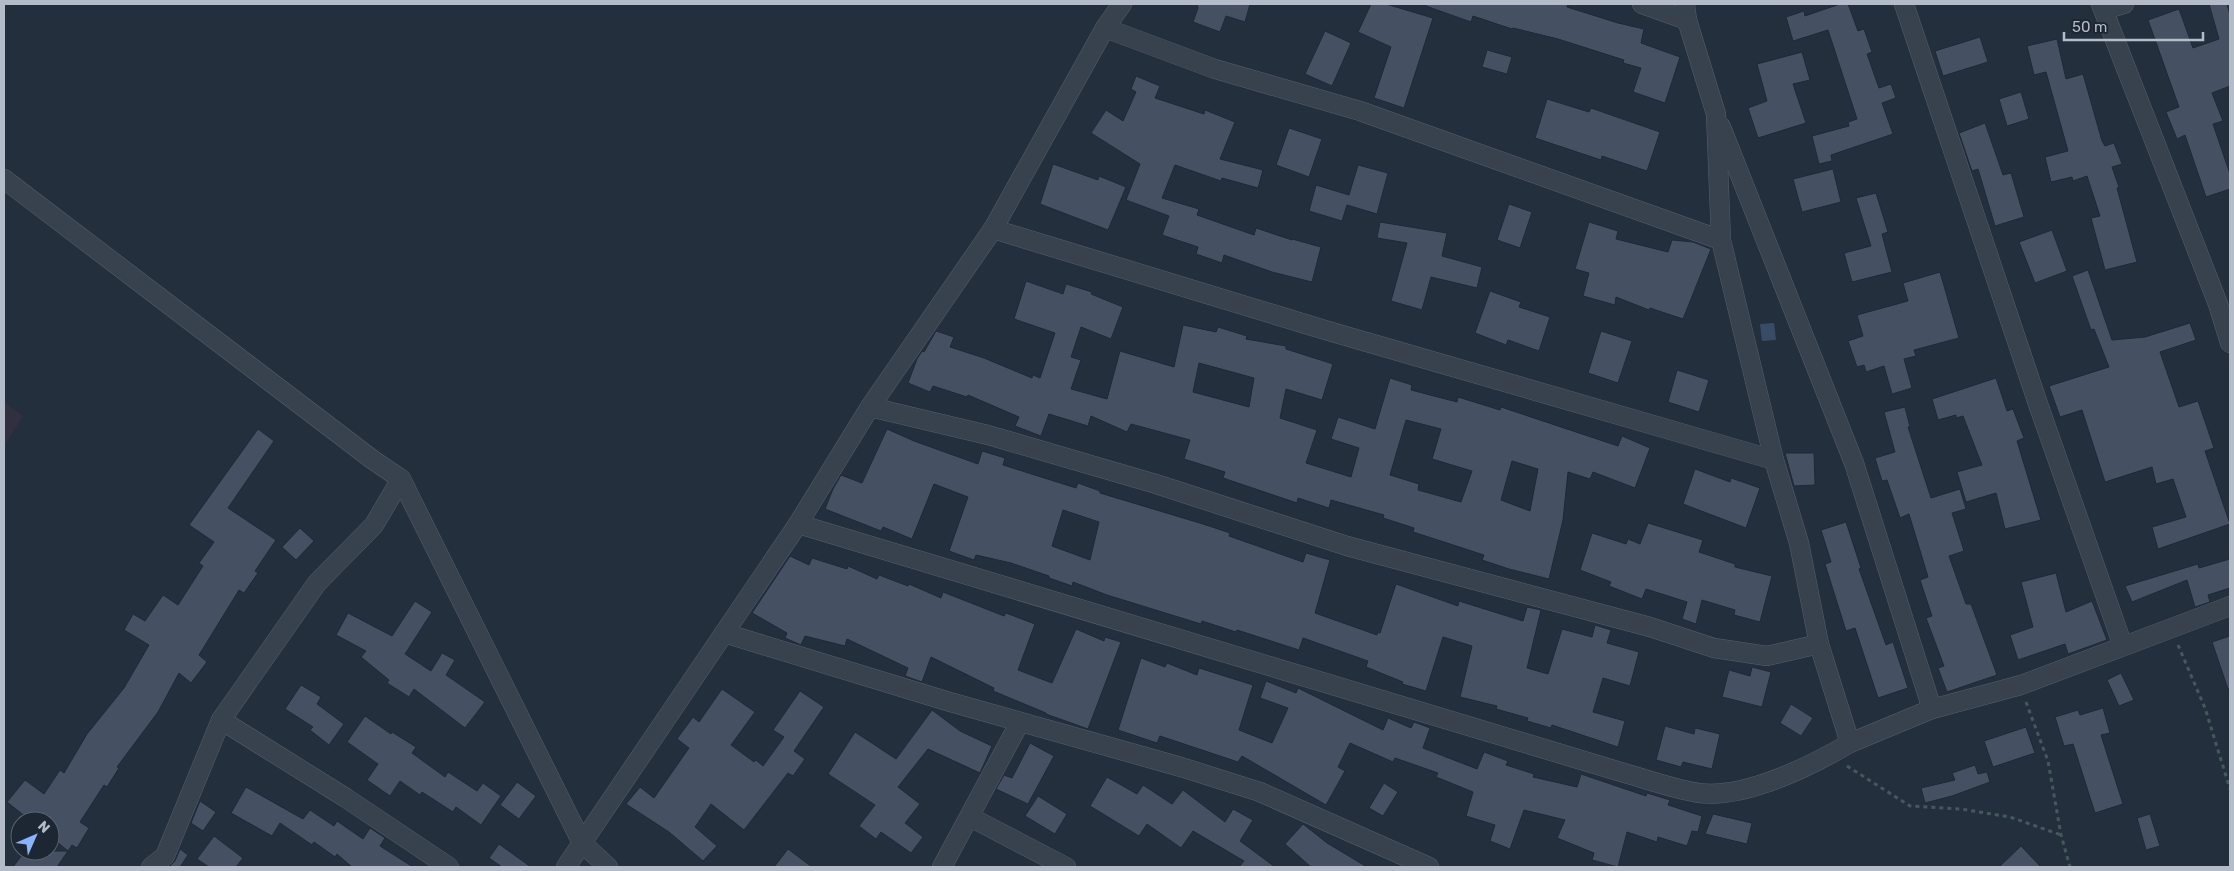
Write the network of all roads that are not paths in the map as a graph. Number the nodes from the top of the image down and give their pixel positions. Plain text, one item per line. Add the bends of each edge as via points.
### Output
1 (1122, 4) edge
2 (1642, 4) edge
3 (1904, 4) edge
4 (2124, 4) edge
5 (2102, 7) edge
6 (1686, 12) edge
7 (1105, 28) junction
8 (1716, 114) junction
9 (4, 178) edge
10 (993, 229) junction
11 (1721, 240) junction
12 (2230, 343) edge
13 (870, 407) junction
14 (1774, 460) junction
15 (401, 479) junction
16 (798, 524) junction
17 (2230, 606) edge
18 (724, 633) junction
19 (1819, 644) junction
20 (2123, 646) junction
21 (1932, 709) junction
22 (221, 720) junction
23 (1020, 722) junction
24 (1850, 743) junction
25 (970, 817) junction
26 (582, 843) junction
27 (1418, 865) edge
28 (151, 867) edge
29 (449, 867) edge
30 (566, 867) edge
31 (608, 867) edge
32 (942, 867) edge
33 (1066, 867) edge

1 - 7 street
2 - 6 street
3 - 20 street
4 - 5 street
5 - 12 street via 2218,304
6 - 8 street
7 - 10 street
7 - 11 street via 1215,69 1360,111
8 - 11 street
8 - 21 street via 1854,463
9 - 15 street
10 - 13 street
10 - 14 street via 1335,333
11 - 14 street
13 - 16 street
13 - 19 street via 988,435 1156,484 1347,546 1650,627 1714,648 1767,656
14 - 19 street via 1799,543
15 - 22 street via 374,525 317,583
15 - 26 street
16 - 18 street
16 - 24 street via 1700,793 1736,791 1780,778
17 - 20 street
18 - 23 street
18 - 26 street
19 - 24 street
20 - 21 street via 2021,685
21 - 24 street
22 - 28 street via 165,856
22 - 29 street
23 - 25 street
23 - 27 street via 1260,792
25 - 32 street
25 - 33 street
26 - 30 street
26 - 31 street

